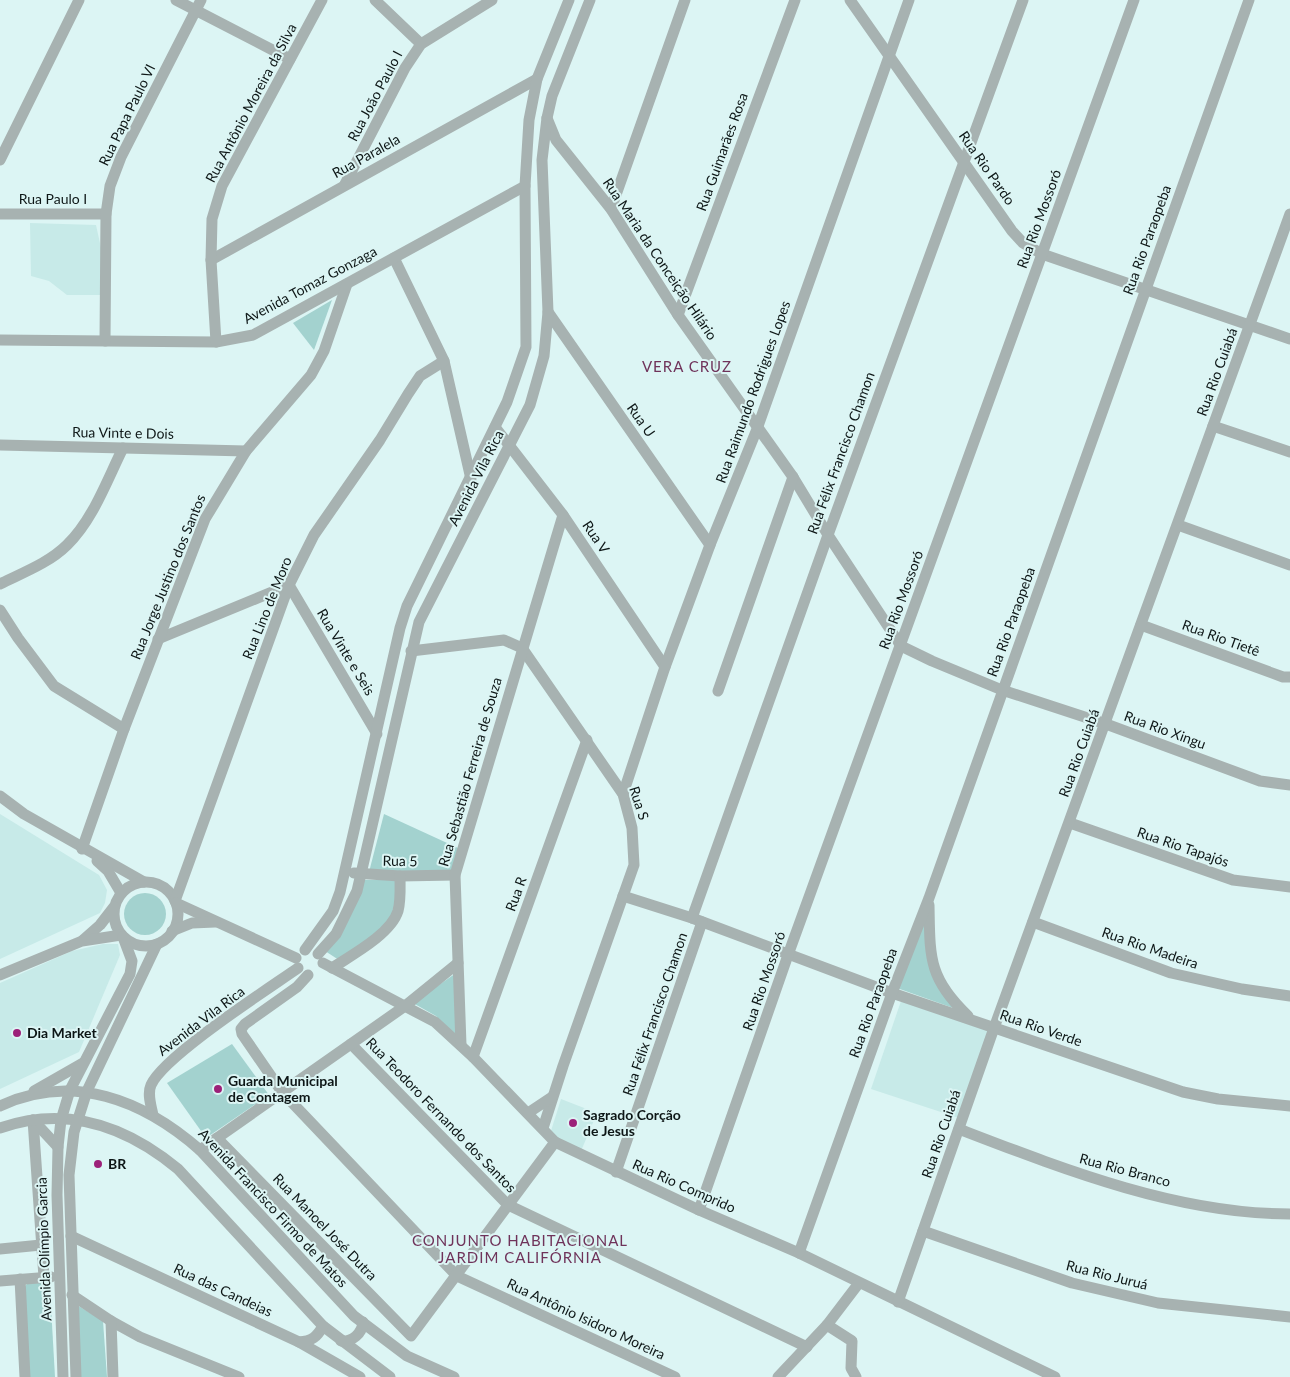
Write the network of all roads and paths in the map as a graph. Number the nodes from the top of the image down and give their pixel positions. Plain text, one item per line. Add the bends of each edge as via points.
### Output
1 (79, 0) edge
2 (176, 0) edge
3 (322, 0) edge
4 (375, 0) edge
5 (492, 0) edge
6 (569, 0) edge
7 (590, 0) edge
8 (684, 0) edge
9 (795, 0) edge
10 (850, 0) edge
11 (909, 0) edge
12 (1023, 0) edge
13 (1134, 0) edge
14 (1249, 0) edge
15 (199, 5) edge
16 (421, 44) junction
17 (889, 54) junction
18 (290, 59) junction
19 (537, 79) junction
20 (547, 118) junction
21 (563, 148) junction
22 (0, 160) edge
23 (542, 160) junction
24 (963, 161) junction
25 (345, 184) junction
26 (525, 186) junction
27 (611, 209) junction
28 (0, 214) edge
29 (106, 214) junction
30 (1290, 214) edge
31 (1288, 228) edge
32 (1042, 254) junction
33 (394, 258) junction
34 (211, 260) junction
35 (347, 284) junction
36 (1146, 289) junction
37 (548, 312) junction
38 (678, 315) junction
39 (1250, 325) junction
40 (1290, 339) edge
41 (0, 340) edge
42 (105, 341) junction
43 (216, 342) junction
44 (444, 361) junction
45 (1213, 426) junction
46 (495, 427) junction
47 (757, 429) junction
48 (0, 445) edge
49 (509, 445) junction
50 (123, 448) junction
51 (246, 451) junction
52 (1290, 452) edge
53 (793, 476) junction
54 (470, 479) junction
55 (563, 515) junction
56 (1178, 525) junction
57 (828, 535) junction
58 (710, 545) junction
59 (1290, 565) edge
60 (0, 584) edge
61 (289, 585) junction
62 (0, 610) edge
63 (1141, 625) junction
64 (158, 639) junction
65 (901, 646) junction
66 (522, 648) junction
67 (411, 651) junction
68 (665, 667) junction
69 (1290, 677) edge
70 (1002, 690) junction
71 (718, 691) dead end
72 (1106, 724) junction
73 (124, 729) junction
74 (377, 734) junction
75 (587, 740) junction
76 (1290, 785) edge
77 (623, 794) junction
78 (0, 796) edge
79 (1070, 823) junction
80 (85, 851) junction
81 (346, 872) junction
82 (361, 875) junction
83 (400, 876) junction
84 (454, 876) junction
85 (144, 882) junction
86 (1290, 887) edge
87 (121, 893) junction
88 (623, 896) junction
89 (928, 898) junction
90 (176, 902) junction
91 (114, 907) junction
92 (697, 920) junction
93 (219, 922) junction
94 (1033, 922) junction
95 (172, 931) junction
96 (122, 936) junction
97 (82, 941) junction
98 (157, 944) junction
99 (305, 950) junction
100 (788, 956) junction
101 (297, 963) junction
102 (458, 963) junction
103 (326, 965) junction
104 (0, 975) edge
105 (308, 975) junction
106 (892, 993) junction
107 (1290, 996) edge
108 (405, 1006) junction
109 (971, 1019) junction
110 (994, 1028) junction
111 (351, 1044) junction
112 (460, 1045) junction
113 (473, 1057) junction
114 (84, 1063) junction
115 (70, 1090) junction
116 (87, 1091) junction
117 (282, 1092) junction
118 (28, 1095) junction
119 (552, 1097) junction
120 (0, 1106) edge
121 (1290, 1106) edge
122 (528, 1112) junction
123 (153, 1115) junction
124 (34, 1120) junction
125 (61, 1120) junction
126 (76, 1121) junction
127 (0, 1128) edge
128 (543, 1128) junction
129 (959, 1129) junction
130 (217, 1138) junction
131 (555, 1142) junction
132 (58, 1147) junction
133 (200, 1150) junction
134 (616, 1172) junction
135 (508, 1205) junction
136 (700, 1210) junction
137 (1290, 1214) edge
138 (923, 1231) junction
139 (70, 1236) junction
140 (41, 1245) junction
141 (0, 1249) edge
142 (799, 1253) junction
143 (60, 1276) junction
144 (457, 1276) junction
145 (44, 1277) junction
146 (20, 1279) junction
147 (0, 1281) edge
148 (858, 1283) junction
149 (72, 1295) junction
150 (898, 1302) junction
151 (1290, 1317) edge
152 (111, 1321) junction
153 (363, 1322) junction
154 (827, 1325) junction
155 (323, 1326) junction
156 (317, 1336) junction
157 (341, 1341) junction
158 (299, 1342) junction
159 (807, 1347) junction
160 (329, 1358) junction
161 (26, 1377) edge
162 (63, 1377) edge
163 (76, 1377) edge
164 (113, 1377) edge
165 (238, 1377) edge
166 (360, 1377) edge
167 (390, 1377) edge
168 (454, 1377) edge
169 (675, 1377) edge
170 (778, 1377) edge
171 (856, 1377) edge
172 (1055, 1377) edge

1 - 22 street
2 - 15 street
3 - 18 street, Rua Antônio Moreira da Silva
4 - 16 street
5 - 16 street, Rua João Paulo I
6 - 19 street, Avenida Vila Rica
7 - 20 street, Avenida Vila Rica via 552,96
8 - 27 street
9 - 38 street, Rua Guimarães Rosa
10 - 17 street, Rua Rio Pardo
11 - 17 street, Rua Raimundo Rodrigues Lopes
12 - 24 street, Rua Félix Francisco Chamon
13 - 32 street, Rua Rio Mossoró
14 - 36 street, Rua Rio Paraopeba
15 - 18 street
15 - 29 street, Rua Papa Paulo VI via 121,157 110,186
16 - 25 street, Rua João Paulo I via 405,68
17 - 24 street, Rua Rio Pardo
17 - 47 street, Rua Raimundo Rodrigues Lopes
18 - 34 street, Rua Antônio Moreira da Silva via 222,186 212,218
19 - 25 street, Rua Paralela
19 - 26 street, Avenida Vila Rica via 529,120
20 - 21 street, Rua Maria da Conceição Hilário
20 - 23 street, Avenida Vila Rica
21 - 23 street via 552,151
21 - 27 street, Rua Maria da Conceição Hilário
23 - 37 street, Avenida Vila Rica
24 - 32 street, Rua Rio Pardo via 1012,231 1023,243
24 - 57 street, Rua Félix Francisco Chamon
25 - 34 street, Rua Paralela
26 - 33 street, Avenida Tomaz Gonzaga
26 - 46 street, Avenida Vila Rica via 526,347 514,386
27 - 38 street, Rua Maria da Conceição Hilário
28 - 29 street, Rua Paulo I
29 - 42 street, Rua Papa Paulo VI
30 - 31 street, Rua Rio Cuiabá
31 - 39 street, Rua Rio Cuiabá
32 - 36 street, Rua Rio Pardo
32 - 65 street, Rua Rio Mossoró
33 - 35 street, Avenida Tomaz Gonzaga
33 - 44 street
34 - 43 street, Rua Antônio Moreira da Silva
35 - 43 street, Avenida Tomaz Gonzaga via 253,335
35 - 51 street, Rua Jorge Justino dos Santos via 324,351 311,375
36 - 39 street, Rua Rio Pardo
36 - 70 street, Rua Rio Paraopeba
37 - 49 street, Avenida Vila Rica via 544,356 530,405
37 - 58 street, Rua U
38 - 47 street, Rua Maria da Conceição Hilário
39 - 40 street, Rua Rio Pardo
39 - 45 street, Rua Rio Cuiabá
41 - 42 street, Avenida Tomaz Gonzaga
42 - 43 street, Avenida Tomaz Gonzaga
44 - 54 street
44 - 61 street, Rua Lino de Moro via 420,376 314,535
45 - 52 street
45 - 56 street, Rua Rio Cuiabá
46 - 49 street, Rua V
46 - 54 street, Avenida Vila Rica
47 - 53 street, Rua Maria da Conceição Hilário
47 - 58 street, Rua Raimundo Rodrigues Lopes
48 - 50 street, Rua Vinte e Dois
49 - 55 street, Rua V
49 - 67 street, Avenida Vila Rica via 419,622
50 - 51 street, Rua Vinte e Dois
50 - 60 street via 82,529 49,558
51 - 64 street, Rua Jorge Justino dos Santos via 205,519
53 - 57 street, Rua Maria da Conceição Hilário
53 - 71 street
54 - 74 street, Avenida Vila Rica via 407,606
55 - 66 street, Rua Sebastião Ferreira de Souza
55 - 68 street, Rua V
56 - 59 street
56 - 63 street, Rua Rio Cuiabá
57 - 65 street, Rua Maria da Conceição Hilário
57 - 92 street, Rua Félix Francisco Chamon
58 - 68 street, Rua Raimundo Rodrigues Lopes
61 - 64 street
61 - 74 street, Rua Vinte e Seis
61 - 90 street, Rua Lino de Moro
62 - 73 street via 54,686
63 - 69 street, Rua Rio Tietê
63 - 72 street, Rua Rio Cuiabá
64 - 73 street, Rua Jorge Justino dos Santos
65 - 70 street, Rua Maria da Conceição Hilário
65 - 100 street, Rua Rio Mossoró
66 - 67 street via 504,640
66 - 75 street, Rua S
66 - 84 street, Rua Sebastião Ferreira de Souza
67 - 82 street, Avenida Vila Rica
68 - 77 street, Rua Raimundo Rodrigues Lopes
70 - 72 street, Rua Rio Xingu
70 - 89 street, Rua Rio Paraopeba
72 - 76 street, Rua Rio Xingu via 1260,781
72 - 79 street, Rua Rio Cuiabá
73 - 80 street, Rua Jorge Justino dos Santos
74 - 81 street, Avenida Vila Rica
75 - 77 street, Rua S
75 - 113 street, Rua R
77 - 88 street, Rua S via 632,828 634,865
78 - 80 street
79 - 86 street, Rua Rio Tapajós via 1233,880
79 - 94 street, Rua Rio Cuiabá
80 - 85 street
80 - 87 street via 108,871
81 - 82 street, Rua 5
81 - 99 street, Avenida Vila Rica via 333,912
82 - 83 street, Rua 5
82 - 103 street, Avenida Vila Rica
83 - 84 street, Rua 5
83 - 103 street via 399,909 394,921 383,932
84 - 102 street, Rua Sebastião Ferreira de Souza
85 - 87 street via 135,883
85 - 90 street via 161,886
87 - 91 street
88 - 92 street, Rua Rio Verde
88 - 119 street, Rua S
89 - 106 street, Rua Rio Paraopeba
89 - 109 street via 930,945 936,976 944,991
90 - 93 street
90 - 95 street via 178,914
91 - 96 street via 114,922
91 - 97 street
92 - 100 street, Rua Rio Verde
92 - 134 street, Rua Félix Francisco Chamon
93 - 95 street via 192,924
93 - 101 street
94 - 107 street, Rua Rio Madeira via 1170,974
94 - 110 street, Rua Rio Cuiabá
95 - 98 street
96 - 97 street
96 - 98 street via 141,946
96 - 114 street via 132,961 130,974
97 - 104 street
98 - 116 street
99 - 101 street, Avenida Vila Rica
99 - 103 street, Rua Rio Comprido
100 - 106 street, Rua Rio Verde
100 - 136 street, Rua Rio Mossoró
101 - 105 street
101 - 123 street, Avenida Vila Rica via 161,1070 150,1087
102 - 108 street
102 - 112 street, Rua Sebastião Ferreira de Souza
103 - 105 street
103 - 108 street, Rua Rio Comprido
105 - 117 street, Rua Antônio Isidoro Moreira via 297,988 241,1029
106 - 109 street, Rua Rio Verde
106 - 142 street, Rua Rio Paraopeba
108 - 111 street
108 - 112 street, Rua Rio Comprido via 435,1022
109 - 110 street, Rua Rio Verde
110 - 121 street, Rua Rio Verde via 1183,1092
110 - 129 street, Rua Rio Cuiabá
111 - 117 street
111 - 135 street, Rua Teodoro Fernando dos Santos
112 - 113 street, Rua Rio Comprido
113 - 122 street, Rua Rio Comprido
114 - 115 street
114 - 118 street
115 - 116 street, Avenida Francisco Firmo de Matos
115 - 118 street, Avenida Francisco Firmo de Matos
115 - 125 street
116 - 123 street, Avenida Francisco Firmo de Matos
116 - 126 street
117 - 130 street
117 - 144 street, Rua Antônio Isidoro Moreira
118 - 120 street, Avenida Francisco Firmo de Matos
119 - 122 street
119 - 128 street, Rua S
122 - 128 street, Rua Rio Comprido
123 - 133 street, Avenida Francisco Firmo de Matos via 176,1129
124 - 125 street
124 - 127 street
124 - 132 street
124 - 140 street
125 - 126 street
125 - 132 street, Avenida Olímpio Garcia
126 - 139 street, Avenida Olímpio Garcia via 69,1175
126 - 155 street via 102,1125 153,1148 178,1169
128 - 131 street, Rua Rio Comprido
129 - 137 street, Rua Rio Branco via 1076,1173 1130,1188 1217,1207 1262,1214
129 - 138 street, Rua Rio Cuiabá
130 - 133 street
130 - 144 street, Rua Manoel José Dutra via 411,1336
131 - 134 street, Rua Rio Comprido
131 - 135 street
132 - 143 street, Avenida Olímpio Garcia
133 - 153 street, Avenida Francisco Firmo de Matos
134 - 136 street, Rua Rio Comprido
135 - 144 street
135 - 159 street, Rua Teodoro Fernando dos Santos
136 - 142 street, Rua Rio Comprido
138 - 150 street, Rua Rio Cuiabá
138 - 151 street, Rua Rio Juruá via 1072,1283 1158,1303
139 - 149 street, Avenida Olímpio Garcia
139 - 158 street, Rua das Candeias
140 - 141 street
140 - 145 street
142 - 148 street, Rua Rio Comprido
143 - 145 street
143 - 162 street, Avenida Olímpio Garcia
144 - 169 street, Rua Antônio Isidoro Moreira
145 - 146 street
146 - 147 street
146 - 161 street
148 - 150 street, Rua Rio Comprido
148 - 154 street
149 - 152 street
149 - 163 street, Avenida Olímpio Garcia
150 - 172 street, Rua Rio Comprido
152 - 164 street
152 - 165 street via 140,1337
153 - 157 street via 357,1336
153 - 168 street, Avenida Francisco Firmo de Matos via 407,1356
154 - 159 street
154 - 171 street via 852,1341 851,1368
155 - 156 street
155 - 157 street
156 - 158 street
156 - 160 street
157 - 167 street
158 - 160 street, Rua das Candeias
159 - 170 street
160 - 166 street, Rua das Candeias

